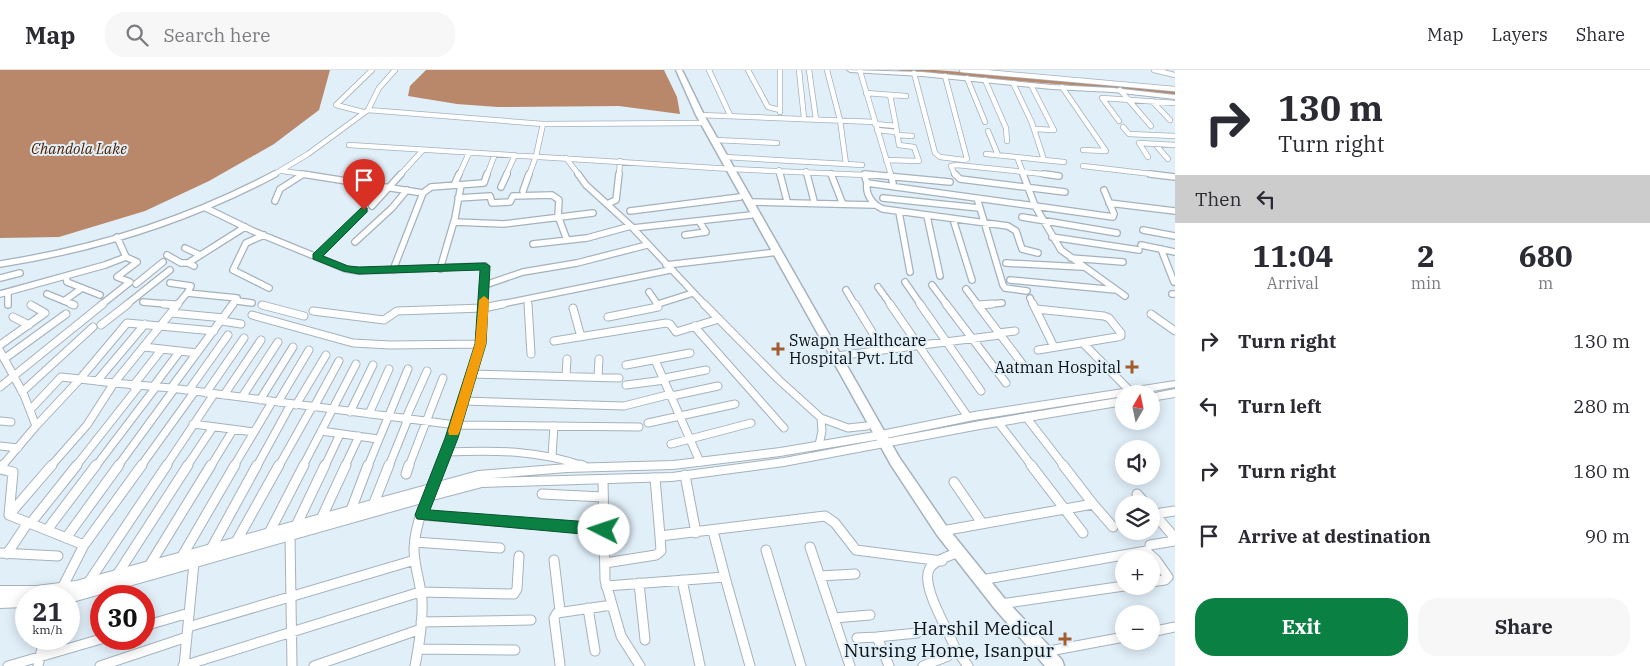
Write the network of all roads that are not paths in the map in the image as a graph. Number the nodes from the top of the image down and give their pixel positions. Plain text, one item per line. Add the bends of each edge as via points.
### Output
1 (372, 70) edge
2 (395, 70) edge
3 (675, 70) edge
4 (679, 70) edge
5 (709, 70) edge
6 (748, 70) edge
7 (780, 70) edge
8 (798, 70) edge
9 (809, 70) edge
10 (827, 70) edge
11 (850, 70) edge
12 (962, 70) edge
13 (967, 70) edge
14 (1154, 70) edge
15 (860, 71) edge
16 (922, 72) edge
17 (914, 73) junction
18 (1175, 75) edge
19 (945, 76) junction
20 (967, 78) junction
21 (985, 80) junction
22 (1013, 83) junction
23 (1031, 85) junction
24 (1062, 87) junction
25 (1175, 89) edge
26 (1120, 90) junction
27 (866, 93) junction
28 (890, 94) junction
29 (906, 96) dead end
30 (1175, 97) edge
31 (1128, 100) junction
32 (1152, 101) junction
33 (1175, 103) edge
34 (780, 110) junction
35 (366, 111) junction
36 (730, 115) junction
37 (780, 117) junction
38 (804, 118) junction
39 (816, 119) junction
40 (702, 120) junction
41 (840, 120) junction
42 (1170, 120) dead end
43 (1119, 121) dead end
44 (985, 122) dead end
45 (875, 123) junction
46 (543, 124) junction
47 (1151, 126) dead end
48 (1123, 128) dead end
49 (1141, 128) dead end
50 (1034, 129) junction
51 (1159, 129) dead end
52 (877, 130) junction
53 (896, 131) junction
54 (988, 131) dead end
55 (1147, 135) junction
56 (1165, 135) junction
57 (912, 136) dead end
58 (1175, 136) edge
59 (715, 140) junction
60 (1007, 141) dead end
61 (776, 143) dead end
62 (899, 144) junction
63 (1155, 144) junction
64 (350, 145) dead end
65 (1174, 145) edge
66 (423, 150) junction
67 (1083, 150) dead end
68 (469, 153) junction
69 (496, 154) junction
70 (986, 154) dead end
71 (515, 155) junction
72 (998, 155) junction
73 (536, 156) junction
74 (1017, 157) junction
75 (1148, 157) dead end
76 (566, 158) junction
77 (1168, 158) dead end
78 (886, 160) junction
79 (1044, 160) junction
80 (904, 161) junction
81 (620, 162) junction
82 (1064, 162) dead end
83 (846, 164) junction
84 (726, 165) junction
85 (862, 165) dead end
86 (1082, 166) dead end
87 (779, 170) junction
88 (283, 171) junction
89 (806, 171) junction
90 (1023, 171) junction
91 (831, 172) junction
92 (865, 174) junction
93 (302, 175) junction
94 (891, 176) junction
95 (1059, 176) dead end
96 (1175, 177) edge
97 (950, 182) dead end
98 (867, 183) junction
99 (893, 183) dead end
100 (461, 185) junction
101 (879, 186) junction
102 (389, 187) junction
103 (1028, 187) junction
104 (501, 188) dead end
105 (407, 190) junction
106 (1104, 190) dead end
107 (523, 191) dead end
108 (1064, 192) dead end
109 (424, 193) junction
110 (458, 198) junction
111 (883, 198) junction
112 (977, 198) junction
113 (745, 199) junction
114 (787, 200) dead end
115 (275, 201) dead end
116 (814, 201) dead end
117 (842, 202) dead end
118 (1109, 202) junction
119 (607, 204) junction
120 (874, 205) junction
121 (372, 206) dead end
122 (1035, 206) junction
123 (206, 208) junction
124 (980, 208) junction
125 (886, 209) junction
126 (364, 210) dead end
127 (1175, 211) edge
128 (593, 212) dead end
129 (630, 212) dead end
130 (899, 212) junction
131 (751, 215) junction
132 (558, 216) junction
133 (927, 216) junction
134 (1022, 217) dead end
135 (953, 219) junction
136 (699, 221) junction
137 (1043, 221) junction
138 (454, 222) junction
139 (983, 223) junction
140 (245, 226) junction
141 (632, 227) junction
142 (1143, 230) dead end
143 (1118, 233) dead end
144 (264, 235) junction
145 (685, 236) dead end
146 (1175, 236) edge
147 (117, 237) junction
148 (1052, 237) junction
149 (567, 240) junction
150 (355, 242) dead end
151 (533, 244) dead end
152 (647, 245) junction
153 (185, 248) dead end
154 (1161, 249) junction
155 (1175, 252) edge
156 (775, 253) junction
157 (1038, 253) dead end
158 (167, 255) dead end
159 (200, 255) junction
160 (317, 256) junction
161 (126, 257) junction
162 (1071, 258) junction
163 (163, 262) dead end
164 (1123, 262) dead end
165 (1006, 263) dead end
166 (0, 264) edge
167 (1082, 266) junction
168 (668, 267) junction
169 (440, 269) junction
170 (170, 270) dead end
171 (393, 270) junction
172 (1172, 271) edge
173 (910, 272) dead end
174 (20, 273) dead end
175 (66, 276) junction
176 (940, 276) dead end
177 (0, 278) edge
178 (972, 280) dead end
179 (1010, 280) dead end
180 (905, 282) dead end
181 (1174, 282) edge
182 (133, 283) junction
183 (170, 284) dead end
184 (485, 285) junction
185 (932, 285) dead end
186 (878, 287) dead end
187 (82, 288) junction
188 (147, 288) junction
189 (269, 288) dead end
190 (966, 289) dead end
191 (846, 290) dead end
192 (1116, 290) junction
193 (1027, 291) dead end
194 (8, 292) junction
195 (649, 292) dead end
196 (187, 293) junction
197 (693, 293) junction
198 (0, 294) edge
199 (48, 294) dead end
200 (100, 295) dead end
201 (1125, 296) dead end
202 (1030, 298) dead end
203 (528, 299) junction
204 (64, 300) junction
205 (237, 301) junction
206 (143, 302) dead end
207 (252, 303) dead end
208 (1002, 303) dead end
209 (658, 304) junction
210 (8, 305) dead end
211 (31, 305) dead end
212 (74, 305) dead end
213 (177, 305) junction
214 (262, 305) dead end
215 (978, 306) junction
216 (483, 308) junction
217 (573, 308) dead end
218 (1036, 309) junction
219 (312, 311) dead end
220 (171, 312) junction
221 (292, 313) junction
222 (66, 314) dead end
223 (1152, 314) dead end
224 (252, 315) dead end
225 (304, 316) dead end
226 (13, 317) dead end
227 (608, 317) dead end
228 (719, 319) junction
229 (223, 320) junction
230 (145, 324) junction
231 (241, 324) dead end
232 (280, 324) junction
233 (29, 325) junction
234 (101, 325) dead end
235 (160, 326) junction
236 (694, 326) junction
237 (93, 327) dead end
238 (1015, 331) dead end
239 (1175, 331) edge
240 (214, 332) junction
241 (999, 334) junction
242 (228, 335) dead end
243 (581, 337) junction
244 (244, 338) dead end
245 (972, 339) junction
246 (261, 340) dead end
247 (554, 341) dead end
248 (278, 342) dead end
249 (947, 342) junction
250 (1083, 343) junction
251 (481, 344) junction
252 (0, 345) edge
253 (919, 346) junction
254 (144, 347) junction
255 (293, 347) dead end
256 (1054, 347) junction
257 (162, 349) junction
258 (310, 350) dead end
259 (883, 350) junction
260 (1038, 350) dead end
261 (0, 351) edge
262 (180, 351) junction
263 (197, 353) junction
264 (690, 353) dead end
265 (531, 354) dead end
266 (326, 355) dead end
267 (832, 357) junction
268 (4, 359) junction
269 (567, 359) dead end
270 (600, 359) dead end
271 (655, 360) junction
272 (339, 361) dead end
273 (356, 364) dead end
274 (373, 365) dead end
275 (626, 365) dead end
276 (389, 369) dead end
277 (408, 369) dead end
278 (427, 370) dead end
279 (706, 370) dead end
280 (1027, 370) dead end
281 (471, 374) junction
282 (566, 376) junction
283 (13, 377) junction
284 (598, 377) junction
285 (444, 378) dead end
286 (619, 378) dead end
287 (80, 379) junction
288 (665, 379) junction
289 (97, 381) junction
290 (114, 383) junction
291 (1006, 383) dead end
292 (1175, 384) edge
293 (626, 385) dead end
294 (1124, 385) edge
295 (136, 386) junction
296 (718, 386) dead end
297 (1160, 386) edge
298 (154, 387) junction
299 (0, 388) edge
300 (173, 388) junction
301 (192, 391) junction
302 (981, 391) dead end
303 (22, 392) junction
304 (210, 393) junction
305 (1115, 393) edge
306 (1175, 393) edge
307 (224, 395) junction
308 (672, 395) junction
309 (1160, 396) edge
310 (242, 398) junction
311 (260, 400) junction
312 (463, 401) junction
313 (275, 402) junction
314 (1115, 402) edge
315 (293, 404) junction
316 (735, 404) dead end
317 (313, 407) junction
318 (333, 409) junction
319 (30, 410) junction
320 (350, 412) junction
321 (369, 414) junction
322 (387, 416) junction
323 (681, 416) junction
324 (968, 417) junction
325 (1026, 417) junction
326 (821, 418) junction
327 (407, 419) junction
328 (0, 421) edge
329 (427, 421) junction
330 (11, 422) dead end
331 (998, 422) junction
332 (648, 423) dead end
333 (750, 423) dead end
334 (193, 424) junction
335 (456, 425) junction
336 (36, 426) junction
337 (554, 426) junction
338 (867, 426) junction
339 (213, 427) junction
340 (639, 427) dead end
341 (784, 428) dead end
342 (233, 430) junction
343 (322, 431) junction
344 (254, 432) junction
345 (340, 434) junction
346 (359, 436) junction
347 (378, 439) junction
348 (690, 439) junction
349 (879, 440) junction
350 (671, 444) dead end
351 (819, 445) junction
352 (0, 446) edge
353 (18, 448) junction
354 (446, 452) junction
355 (552, 456) junction
356 (700, 462) junction
357 (587, 468) junction
358 (0, 469) edge
359 (406, 474) dead end
360 (685, 475) junction
361 (655, 478) junction
362 (603, 480) junction
363 (954, 482) dead end
364 (431, 491) junction
365 (542, 494) dead end
366 (604, 497) junction
367 (374, 503) junction
368 (1093, 504) junction
369 (1064, 509) junction
370 (351, 510) junction
371 (1175, 511) edge
372 (1160, 513) edge
373 (9, 515) junction
374 (421, 515) junction
375 (321, 519) junction
376 (1160, 521) edge
377 (982, 524) junction
378 (27, 526) junction
379 (296, 526) junction
380 (1113, 527) dead end
381 (47, 530) junction
382 (604, 530) junction
383 (942, 531) junction
384 (713, 532) junction
385 (269, 533) junction
386 (696, 533) junction
387 (1083, 533) dead end
388 (290, 536) junction
389 (660, 536) junction
390 (66, 538) junction
391 (1175, 540) edge
392 (236, 542) junction
393 (415, 542) junction
394 (84, 545) junction
395 (1150, 545) dead end
396 (810, 547) dead end
397 (500, 548) dead end
398 (211, 549) junction
399 (766, 550) dead end
400 (4, 553) edge
401 (956, 553) junction
402 (58, 556) dead end
403 (519, 556) dead end
404 (1115, 557) edge
405 (181, 558) junction
406 (415, 560) junction
407 (554, 560) dead end
408 (942, 561) junction
409 (194, 563) junction
410 (605, 563) junction
411 (149, 566) junction
412 (1160, 566) edge
413 (855, 574) dead end
414 (117, 575) junction
415 (820, 576) junction
416 (725, 577) junction
417 (682, 580) junction
418 (981, 580) junction
419 (1160, 581) edge
420 (638, 583) junction
421 (87, 584) junction
422 (67, 585) edge
423 (606, 586) junction
424 (80, 587) edge
425 (1115, 587) edge
426 (80, 590) edge
427 (0, 592) edge
428 (15, 592) edge
429 (420, 592) junction
430 (290, 596) junction
431 (0, 602) edge
432 (15, 602) edge
433 (1000, 604) junction
434 (612, 605) junction
435 (588, 608) junction
436 (560, 611) junction
437 (189, 613) junction
438 (870, 614) dead end
439 (834, 618) junction
440 (531, 620) dead end
441 (155, 623) edge
442 (421, 625) junction
443 (1175, 627) edge
444 (1160, 630) edge
445 (187, 632) junction
446 (290, 633) junction
447 (917, 633) dead end
448 (877, 637) junction
449 (857, 638) dead end
450 (1115, 639) edge
451 (646, 640) dead end
452 (90, 642) edge
453 (955, 648) junction
454 (418, 649) junction
455 (515, 650) dead end
456 (595, 651) dead end
457 (1044, 652) junction
458 (39, 661) edge
459 (560, 665) edge
460 (8, 666) edge
461 (100, 666) edge
462 (184, 666) edge
463 (292, 666) edge
464 (314, 666) edge
465 (415, 666) edge
466 (640, 666) edge
467 (700, 666) edge
468 (750, 666) edge
469 (801, 666) edge
470 (850, 666) edge
471 (888, 666) edge
472 (925, 666) edge
473 (968, 666) edge
474 (1049, 666) edge
475 (1056, 666) edge

1 - 35 street via 336,105
2 - 35 street via 382,84
3 - 40 main road
4 - 40 main road
5 - 36 street
6 - 34 street via 768,108
7 - 34 street
8 - 38 street
9 - 39 street
10 - 41 street
11 - 15 street
12 - 13 street
13 - 25 street
14 - 18 street
15 - 17 street
15 - 27 street
16 - 17 street
16 - 19 street
17 - 19 street via 935,153 940,157 964,160 967,159
19 - 20 street
20 - 21 street
20 - 44 street
21 - 22 street
21 - 60 street via 1006,128
22 - 23 street
22 - 50 street
23 - 24 street
23 - 50 street via 1054,130
24 - 26 street
24 - 67 street via 1106,151
26 - 30 street
26 - 31 street
27 - 28 street
27 - 45 street
28 - 29 street
28 - 53 street
31 - 32 street
31 - 43 street via 1102,98
31 - 47 street
32 - 33 street
32 - 42 street
34 - 37 street
35 - 46 street
35 - 88 street
36 - 37 street
36 - 40 street
37 - 38 street
38 - 39 street
39 - 41 street
40 - 46 street
40 - 59 main road
40 - 84 main road
41 - 45 street
41 - 83 street
45 - 52 street
45 - 53 street
46 - 73 street
48 - 55 street via 1129,134
49 - 55 street
50 - 79 street
51 - 56 street
52 - 53 street
52 - 78 street
53 - 57 street
53 - 62 street
54 - 72 street
55 - 56 street
56 - 58 street
56 - 65 street
59 - 61 street
59 - 84 main road
62 - 80 street
62 - 80 street via 914,147 920,161
63 - 65 street
63 - 75 street via 1138,144
63 - 77 street
64 - 66 street
66 - 68 street
66 - 102 street
68 - 69 street
68 - 100 street via 455,183
69 - 71 street
69 - 100 street via 484,183
70 - 72 street
71 - 73 street
71 - 104 street
72 - 74 street
73 - 76 street
73 - 107 street
74 - 79 street
74 - 90 street
76 - 81 street
76 - 119 street via 586,185
78 - 80 street
78 - 94 street
79 - 82 street
81 - 84 street
81 - 119 street via 616,200
83 - 84 street
83 - 85 street
84 - 87 street
84 - 113 main road
86 - 96 street
87 - 89 street
87 - 114 street
88 - 93 street
88 - 123 street
89 - 91 street
89 - 116 street
90 - 95 street
90 - 103 street
90 - 103 street via 951,166 958,178
91 - 92 street
91 - 117 street
92 - 94 street
92 - 98 street
93 - 102 street
93 - 115 street via 280,189
94 - 97 street
94 - 99 street
98 - 101 street
98 - 120 street via 866,189
100 - 109 street via 431,187
100 - 110 street
101 - 111 street
101 - 112 street
102 - 105 street
102 - 121 street
103 - 108 street
103 - 122 street
105 - 109 street
105 - 150 street
106 - 118 street
109 - 171 street
110 - 132 street via 490,196 492,203 510,202 512,196 552,195 559,200
110 - 138 street
111 - 124 street
111 - 125 street
112 - 122 street
112 - 124 street
113 - 120 street
113 - 129 street
113 - 131 main road
113 - 156 main road
118 - 122 street via 1113,217
118 - 127 street
119 - 141 street
120 - 125 street
122 - 137 street
123 - 140 street
123 - 147 street
124 - 139 street
125 - 130 street
126 - 160 street
128 - 132 street
130 - 133 street
130 - 173 street
131 - 136 street
131 - 156 main road
132 - 138 street via 504,224
132 - 149 street
133 - 135 street
133 - 176 street
134 - 137 street
135 - 139 street
135 - 178 street
136 - 141 street
136 - 145 street via 706,232
137 - 143 street
137 - 148 street
138 - 169 street
139 - 157 street via 1014,228 1022,250
139 - 193 street via 1003,285
140 - 144 street
140 - 159 street
141 - 149 street
141 - 152 street
142 - 146 street
144 - 160 street
144 - 189 street via 246,243 233,270
147 - 161 street
147 - 166 street via 43,258
148 - 154 street
148 - 162 street
149 - 151 street
152 - 168 street
152 - 184 street via 577,263 523,272
153 - 159 street
154 - 155 street
154 - 172 street
156 - 168 street
156 - 267 main road
158 - 159 street via 191,264
160 - 171 street via 346,269
161 - 175 street
161 - 182 street via 137,262 117,277
162 - 164 street
162 - 167 street
163 - 182 street
165 - 167 street
167 - 192 street
168 - 197 street
168 - 203 street
169 - 171 street
169 - 184 street via 485,266
170 - 188 street
172 - 181 street
174 - 177 street
175 - 187 street via 67,282
175 - 194 street
179 - 192 street
180 - 249 street
182 - 188 street
182 - 283 street
183 - 196 street via 191,286
184 - 216 street
185 - 245 street
186 - 253 street
187 - 200 street
187 - 204 street
188 - 234 street
190 - 215 street
191 - 259 street
192 - 201 street
194 - 198 street
194 - 210 street
195 - 209 street
196 - 205 street via 236,298
196 - 213 street
197 - 209 street
197 - 228 street
199 - 204 street
202 - 218 street
203 - 216 street
203 - 265 street
204 - 212 street
205 - 207 street
205 - 229 street
206 - 213 street
208 - 215 street
209 - 227 street via 658,307
211 - 233 street via 46,313
213 - 220 street
214 - 221 street
215 - 241 street
216 - 219 street via 397,311 384,320
216 - 251 street
217 - 243 street
218 - 250 street via 1104,316 1121,333 1121,336
218 - 256 street
220 - 229 street
220 - 235 street
221 - 225 street
221 - 232 street
222 - 268 street
223 - 239 street
224 - 232 street
226 - 233 street
228 - 236 street
228 - 326 street
229 - 231 street
229 - 240 street
230 - 235 street
230 - 287 street via 129,322
230 - 289 street
232 - 251 street via 360,344
233 - 252 street
235 - 240 street
235 - 254 street
236 - 243 street via 676,332 666,323
236 - 341 street
237 - 303 street
238 - 241 street
240 - 263 street
241 - 245 street
241 - 280 street
242 - 301 street
243 - 247 street
244 - 304 street
245 - 249 street
245 - 291 street
246 - 307 street
248 - 310 street
249 - 253 street
249 - 302 street
250 - 256 street
250 - 294 street
251 - 281 street
253 - 259 street
253 - 324 street
254 - 257 street
254 - 290 street
255 - 311 street
256 - 260 street
257 - 262 street
257 - 295 street
258 - 313 street
259 - 267 street
261 - 268 street
262 - 263 street
262 - 298 street
263 - 300 street
264 - 271 street
266 - 315 street
267 - 338 main road
267 - 349 main road
268 - 283 street
269 - 282 street
270 - 284 street
271 - 275 street
271 - 288 street
272 - 317 street
273 - 318 street
274 - 320 street
276 - 321 street
277 - 322 street
278 - 327 street
279 - 288 street
281 - 282 street
281 - 312 street
282 - 284 street
283 - 299 street
283 - 303 street
284 - 286 street
285 - 329 street
287 - 289 street
287 - 319 street via 61,378
287 - 336 street
288 - 293 street
288 - 308 street
289 - 290 street
290 - 295 street
290 - 373 street via 87,425
292 - 297 street
295 - 298 street
295 - 378 street
296 - 308 street
298 - 300 street
298 - 381 street
300 - 301 street
300 - 390 street
301 - 304 street
301 - 394 street
303 - 319 street
304 - 307 street
304 - 334 street
305 - 324 street
306 - 309 street
307 - 310 street
308 - 312 street via 624,406
308 - 323 street
310 - 311 street
311 - 313 street
312 - 335 street
313 - 315 street
313 - 344 street
314 - 325 street
315 - 317 street
315 - 398 street
316 - 323 street
317 - 318 street
317 - 392 street
318 - 320 street
318 - 343 street
319 - 336 street
320 - 321 street
321 - 322 street
322 - 327 street
322 - 347 street
323 - 332 street
323 - 348 street
324 - 349 street
325 - 331 street
325 - 368 street
326 - 338 street via 848,428
326 - 351 street
327 - 329 street
327 - 367 street
328 - 330 street
329 - 335 street
329 - 359 street
331 - 349 street
331 - 369 street
333 - 348 street
334 - 339 street
334 - 421 street
335 - 337 street
335 - 354 street
336 - 353 street
337 - 340 street
337 - 355 street
338 - 349 main road
339 - 342 street
339 - 414 street
342 - 344 street
342 - 411 street
343 - 345 street
343 - 385 street
344 - 405 street
345 - 346 street
345 - 379 street
346 - 347 street
346 - 375 street
347 - 370 street
348 - 350 street
348 - 356 street
349 - 351 street
349 - 360 street via 784,462
349 - 383 main road
349 - 401 main road via 934,533
351 - 356 street
352 - 353 street
353 - 358 street
354 - 355 street via 527,451
354 - 364 street
355 - 357 street
356 - 357 street
357 - 364 street via 478,475
358 - 373 street via 13,472
360 - 361 street
360 - 386 street
361 - 362 street
361 - 389 street
362 - 364 street via 482,483
362 - 366 street
363 - 377 street
364 - 367 street
364 - 374 street
364 - 388 street
365 - 366 street
366 - 382 street
367 - 370 street
368 - 369 street
368 - 380 street
369 - 377 street
369 - 387 street
370 - 375 street
371 - 372 street
373 - 378 street
374 - 382 street
374 - 393 street
375 - 379 street
376 - 391 street
377 - 383 street
378 - 381 street
378 - 400 street
379 - 385 street
381 - 390 street
382 - 410 street
383 - 401 main road
384 - 386 street
384 - 408 street via 825,516 835,523 856,550
384 - 416 street
385 - 392 street
386 - 389 street
388 - 409 street
388 - 430 street
389 - 410 street via 661,551 656,555
390 - 394 street
391 - 395 street
392 - 398 street
393 - 397 street
393 - 406 street
394 - 422 street
396 - 415 street
398 - 405 street
399 - 469 street
400 - 402 street
401 - 408 street
401 - 418 main road
401 - 474 main road
403 - 429 street via 514,594
404 - 418 street
405 - 411 street
406 - 429 street
406 - 430 street
407 - 436 street
408 - 453 street via 929,568 926,577
409 - 426 street
409 - 437 street
410 - 423 street
411 - 414 street
412 - 419 street via 1168,577
413 - 415 street
414 - 421 street
415 - 439 street
416 - 417 street
416 - 468 street
417 - 420 street
417 - 467 street
418 - 433 main road
420 - 423 street
420 - 451 street
421 - 424 street
423 - 434 street
425 - 433 street
427 - 428 street
429 - 442 street
429 - 446 street
430 - 445 street
430 - 446 street
431 - 432 street
433 - 457 main road
434 - 435 street
434 - 466 street via 621,636
435 - 436 street
435 - 456 street
436 - 459 street via 554,618
437 - 441 street
437 - 445 street
438 - 439 street
439 - 470 street
440 - 442 street
442 - 454 street
442 - 464 street
443 - 444 street
445 - 461 street
445 - 462 street
446 - 462 street
446 - 463 street
447 - 448 street
448 - 449 street
448 - 471 street
450 - 457 street
452 - 458 street
453 - 472 street via 948,656
453 - 473 street
454 - 455 street
454 - 465 street
457 - 475 main road
458 - 460 street

